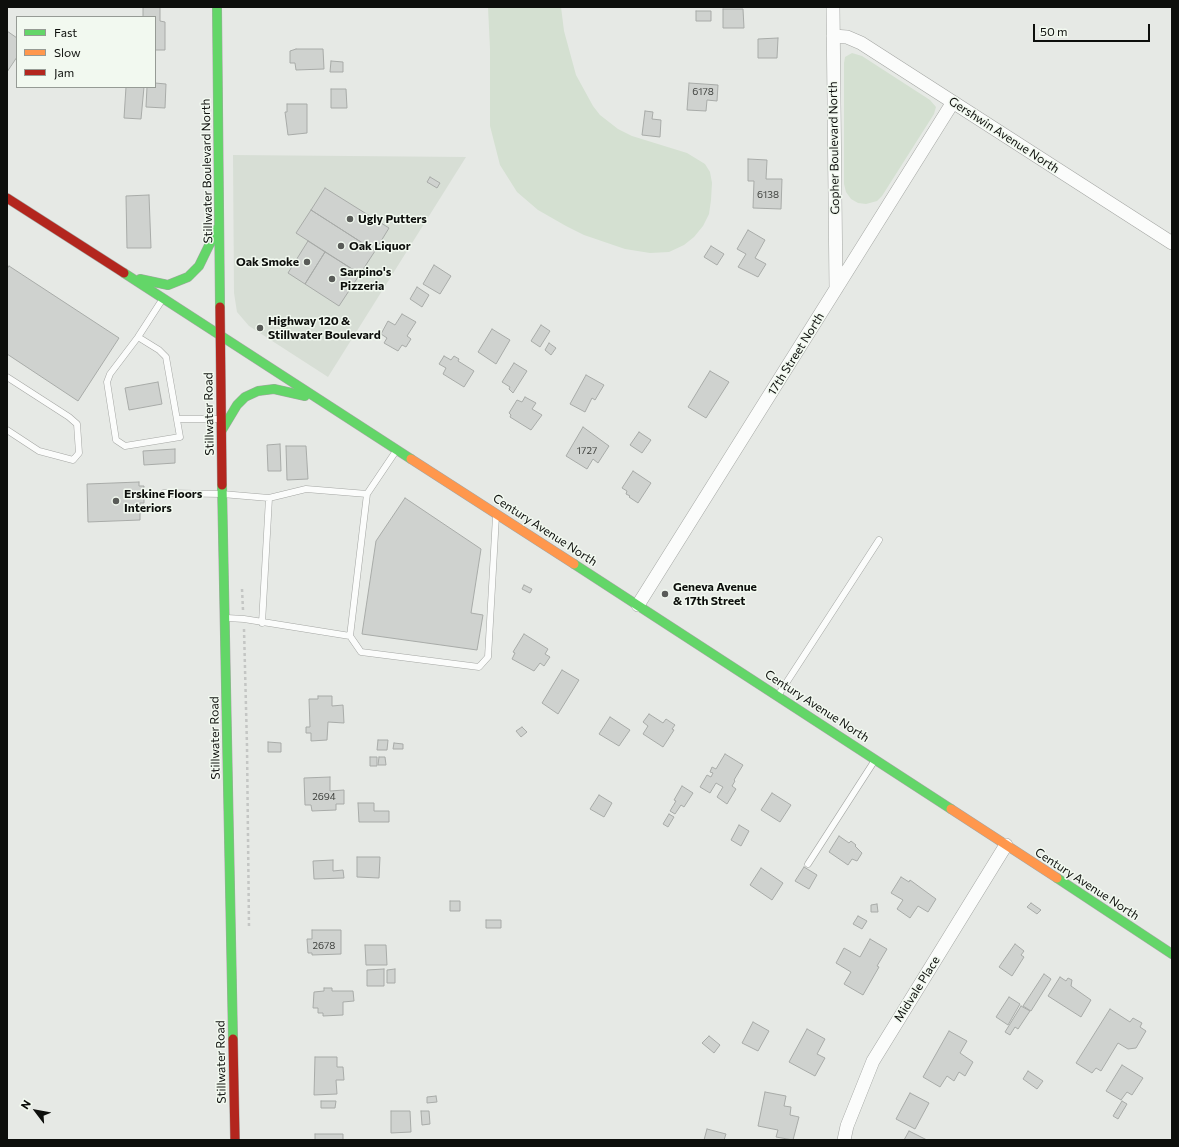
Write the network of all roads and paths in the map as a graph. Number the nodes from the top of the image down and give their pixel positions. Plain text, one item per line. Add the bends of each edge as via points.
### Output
1 (217, 7) edge
2 (833, 7) edge
3 (833, 36) junction
4 (953, 102) junction
5 (7, 198) edge
6 (219, 223) junction
7 (1172, 243) edge
8 (129, 276) junction
9 (836, 289) junction
10 (163, 298) junction
11 (220, 336) junction
12 (138, 338) junction
13 (7, 376) edge
14 (322, 401) junction
15 (221, 418) junction
16 (177, 419) junction
17 (7, 430) edge
18 (221, 432) junction
19 (397, 449) junction
20 (164, 494) dead end
21 (222, 494) junction
22 (367, 494) junction
23 (269, 498) junction
24 (496, 513) junction
25 (879, 540) dead end
26 (638, 605) junction
27 (225, 618) junction
28 (262, 623) junction
29 (350, 636) junction
30 (778, 695) junction
31 (876, 759) junction
32 (1006, 845) junction
33 (808, 864) dead end
34 (1172, 954) edge
35 (235, 1140) edge
36 (844, 1140) edge

1 - 6 main road, Stillwater Boulevard North
2 - 3 street, Gopher Boulevard North
3 - 4 street, Gershwin Avenue North via 847,37 861,43
3 - 9 street, Gopher Boulevard North
4 - 7 street, Gershwin Avenue North
4 - 9 street, 17th Street North
5 - 8 main road, Century Avenue North
6 - 8 main road via 199,266 182,281 163,284
6 - 11 main road, Stillwater Boulevard North
8 - 10 main road, Century Avenue North
9 - 26 street, 17th Street North
10 - 11 main road, Century Avenue North
10 - 12 lane
11 - 14 main road, Century Avenue North
11 - 15 main road, Stillwater Road
12 - 16 lane via 166,357
12 - 16 lane via 106,382 116,440 125,446 180,437
13 - 17 lane via 77,424 78,454 73,460 39,451
14 - 18 main road via 279,389 258,391 245,397 237,405
14 - 19 main road, Century Avenue North
15 - 16 lane
15 - 18 main road, Stillwater Road
18 - 21 main road, Stillwater Road
19 - 22 lane
19 - 24 main road, Century Avenue North
20 - 21 lane
21 - 23 lane
21 - 27 main road, Stillwater Road
22 - 23 lane via 306,489
22 - 29 lane
23 - 28 lane
24 - 26 main road, Century Avenue North
24 - 29 lane via 488,656 480,667 361,652
25 - 30 lane
26 - 30 main road, Century Avenue North
27 - 28 lane
27 - 35 main road, Stillwater Road
28 - 29 lane
30 - 31 main road, Century Avenue North
31 - 32 main road, Century Avenue North
31 - 33 lane
32 - 34 main road, Century Avenue North
32 - 36 street, Midvale Place via 873,1061

